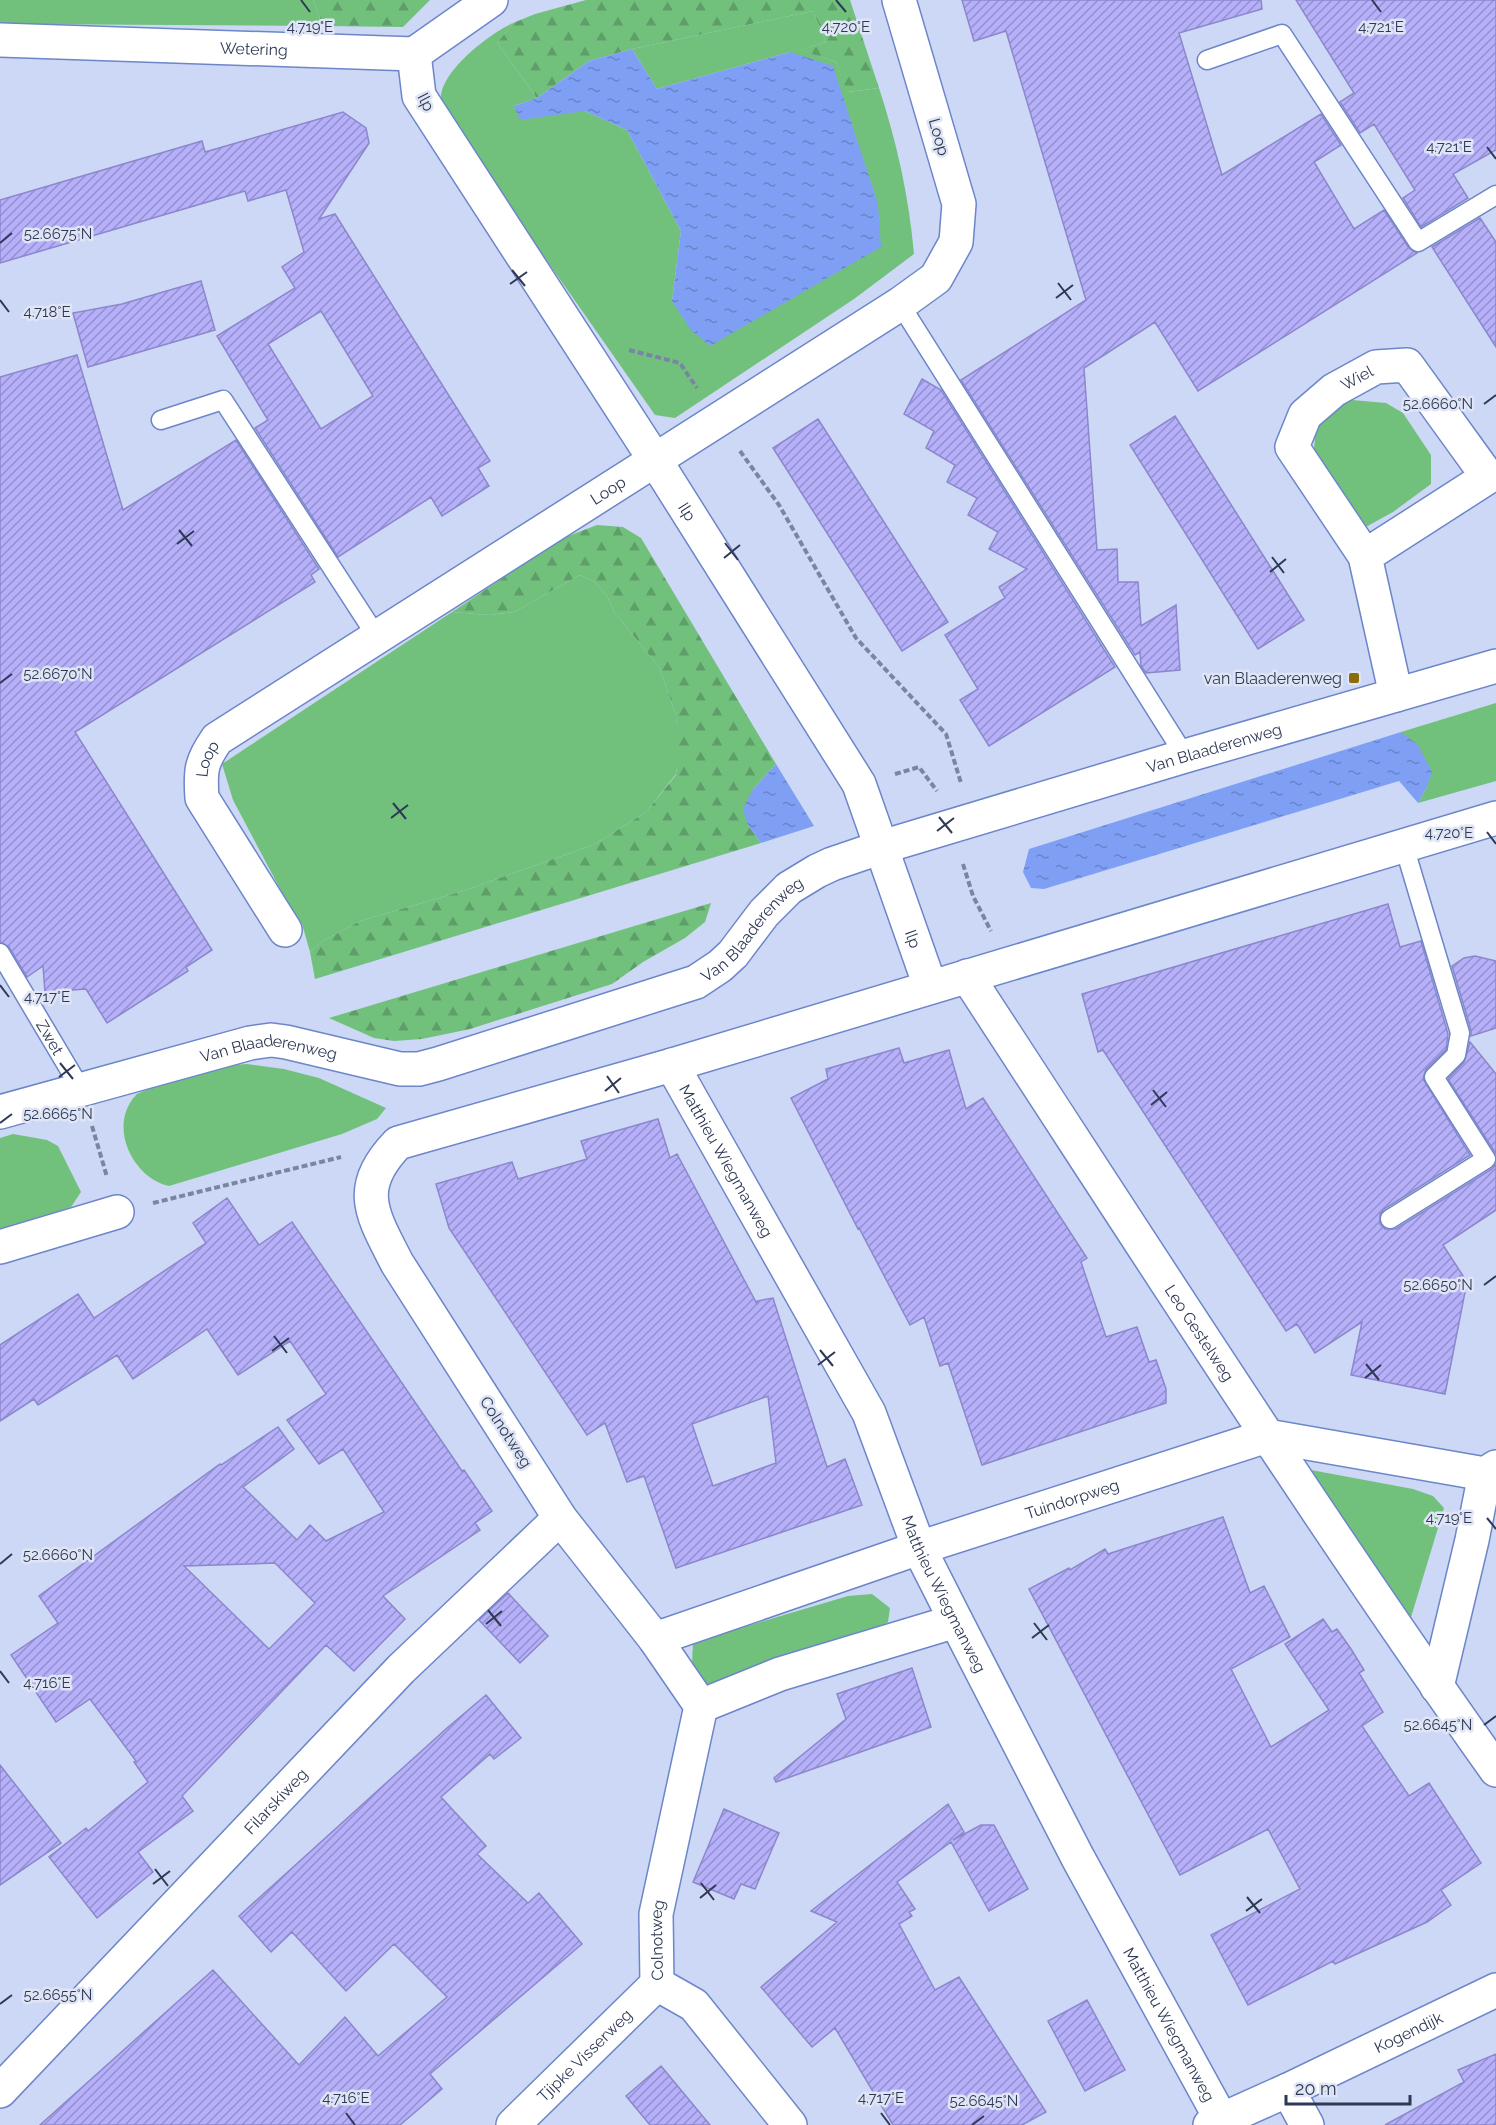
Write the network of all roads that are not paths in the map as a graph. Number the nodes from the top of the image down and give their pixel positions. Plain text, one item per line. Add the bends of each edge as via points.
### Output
1 (491, 0) edge
2 (899, 0) edge
3 (0, 40) edge
4 (414, 54) junction
5 (1207, 60) dead end
6 (1496, 195) edge
7 (900, 304) junction
8 (161, 420) dead end
9 (655, 460) junction
10 (1365, 556) junction
11 (377, 638) junction
12 (1496, 666) edge
13 (1396, 695) junction
14 (1185, 756) junction
15 (1496, 818) edge
16 (1404, 846) junction
17 (882, 847) junction
18 (285, 930) dead end
19 (0, 953) edge
20 (967, 976) junction
21 (930, 986) junction
22 (672, 1065) junction
23 (82, 1091) junction
24 (0, 1113) edge
25 (117, 1212) road end
26 (1390, 1219) dead end
27 (0, 1246) edge
28 (1268, 1436) junction
29 (1490, 1471) edge
30 (560, 1518) junction
31 (919, 1548) junction
32 (956, 1621) junction
33 (655, 1639) junction
34 (1437, 1686) junction
35 (700, 1706) junction
36 (1496, 1770) edge
37 (657, 1984) junction
38 (1496, 1990) edge
39 (1288, 2090) junction
40 (0, 2091) edge
41 (1215, 2122) edge
42 (513, 2125) edge
43 (790, 2125) edge
44 (1307, 2125) edge

1 - 4 street
2 - 7 street, Loop via 958,204 956,242 936,278
3 - 4 street, Wetering
4 - 9 street, Ilp via 419,96
5 - 6 lane via 1282,34 1418,242
7 - 9 street, Loop
7 - 14 lane
8 - 11 lane via 223,400
9 - 11 street, Loop
9 - 17 street, Ilp via 859,784
10 - 10 street, Wiel via 1488,477 1407,365 1376,367 1334,390 1305,415 1292,447
10 - 13 street, Wiel
11 - 18 street, Loop via 218,739 200,773 202,798
12 - 13 street, Van Blaaderenweg
13 - 14 street, Van Blaaderenweg
14 - 17 street, Van Blaaderenweg
15 - 16 street
16 - 20 street
16 - 26 lane via 1460,1033 1456,1055 1434,1077 1486,1159
17 - 21 street, Ilp
17 - 23 street, Van Blaaderenweg via 817,871 789,888 733,954 696,982 438,1065 400,1069 271,1040
19 - 23 lane, Zwet
20 - 21 street
20 - 28 street, Leo Gestelweg
21 - 22 street
22 - 30 street, Colnotweg via 398,1143 384,1157 371,1189 375,1221 397,1263
22 - 31 street, Matthieu Wiegmanweg via 869,1413
23 - 24 street, Van Blaaderenweg
25 - 27 street
28 - 29 street, Tuindorpweg
28 - 31 street, Tuindorpweg
28 - 34 street, Leo Gestelweg
29 - 34 street
30 - 33 street, Colnotweg
30 - 40 street, Filarskiweg via 401,1670
31 - 32 street, Matthieu Wiegmanweg
31 - 33 street, Tuindorpweg
32 - 35 street via 780,1674
32 - 41 street, Matthieu Wiegmanweg
33 - 35 street, Colnotweg
34 - 36 street, Leo Gestelweg
35 - 37 street, Colnotweg via 656,1914
37 - 42 street, Tjipke Visserweg
37 - 43 street, Colnotweg via 694,2005
38 - 39 street, Kogendijk
39 - 41 street, Kogendijk
39 - 44 street

